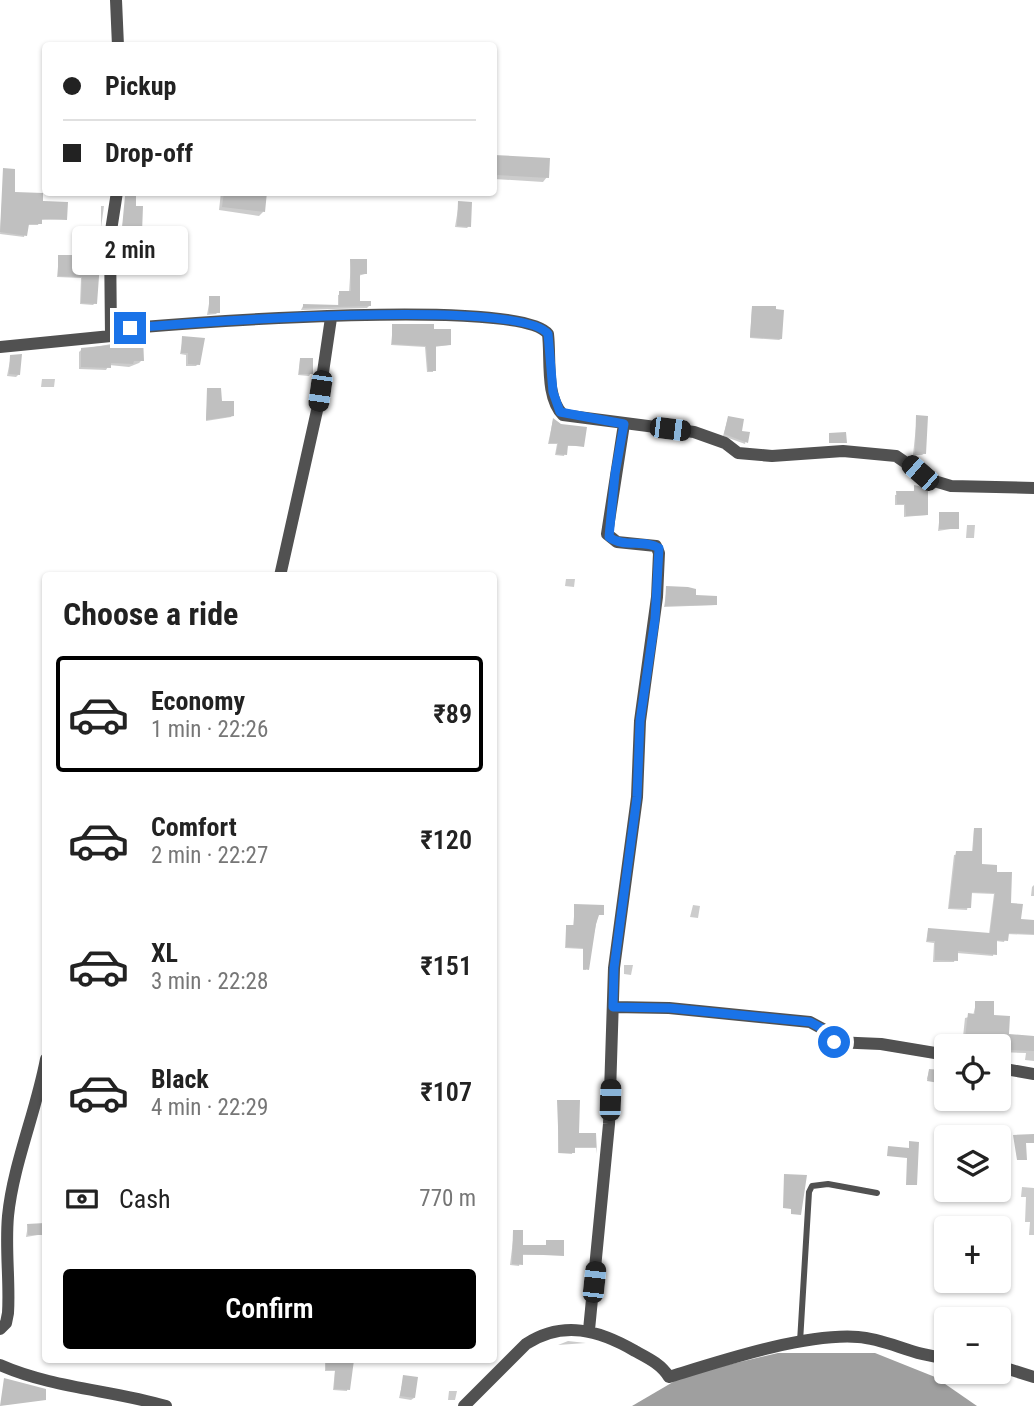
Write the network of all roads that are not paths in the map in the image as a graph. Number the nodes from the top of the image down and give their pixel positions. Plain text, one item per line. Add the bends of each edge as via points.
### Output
1 (116, 0) edge
2 (118, 42) edge
3 (116, 196) edge
4 (331, 318) junction
5 (111, 335) junction
6 (0, 347) edge
7 (624, 424) junction
8 (1034, 488) edge
9 (282, 572) edge
10 (613, 1007) junction
11 (934, 1053) edge
12 (1011, 1070) edge
13 (1034, 1073) edge
14 (42, 1079) edge
15 (877, 1193) dead end
16 (0, 1329) edge
17 (589, 1330) junction
18 (799, 1344) junction
19 (934, 1357) edge
20 (0, 1365) edge
21 (1011, 1370) edge
22 (1034, 1377) edge
23 (166, 1406) edge
24 (464, 1406) edge

1 - 2 street
3 - 5 street via 110,237
4 - 5 street via 141,327
4 - 7 street via 451,313 543,327 548,334 553,392 560,412
4 - 9 street via 318,407
5 - 6 street
7 - 8 street via 694,432 726,443 737,453 896,456 938,484
7 - 10 street via 607,534 617,542 656,546 659,557
10 - 11 street via 810,1022 834,1042
10 - 17 street via 609,1124
12 - 13 street
14 - 16 street via 11,1196 8,1314
15 - 18 lane via 828,1184 812,1186
17 - 18 street via 662,1366 669,1377
17 - 24 street via 538,1336
18 - 19 street via 861,1337
20 - 23 street via 32,1379
21 - 22 street

